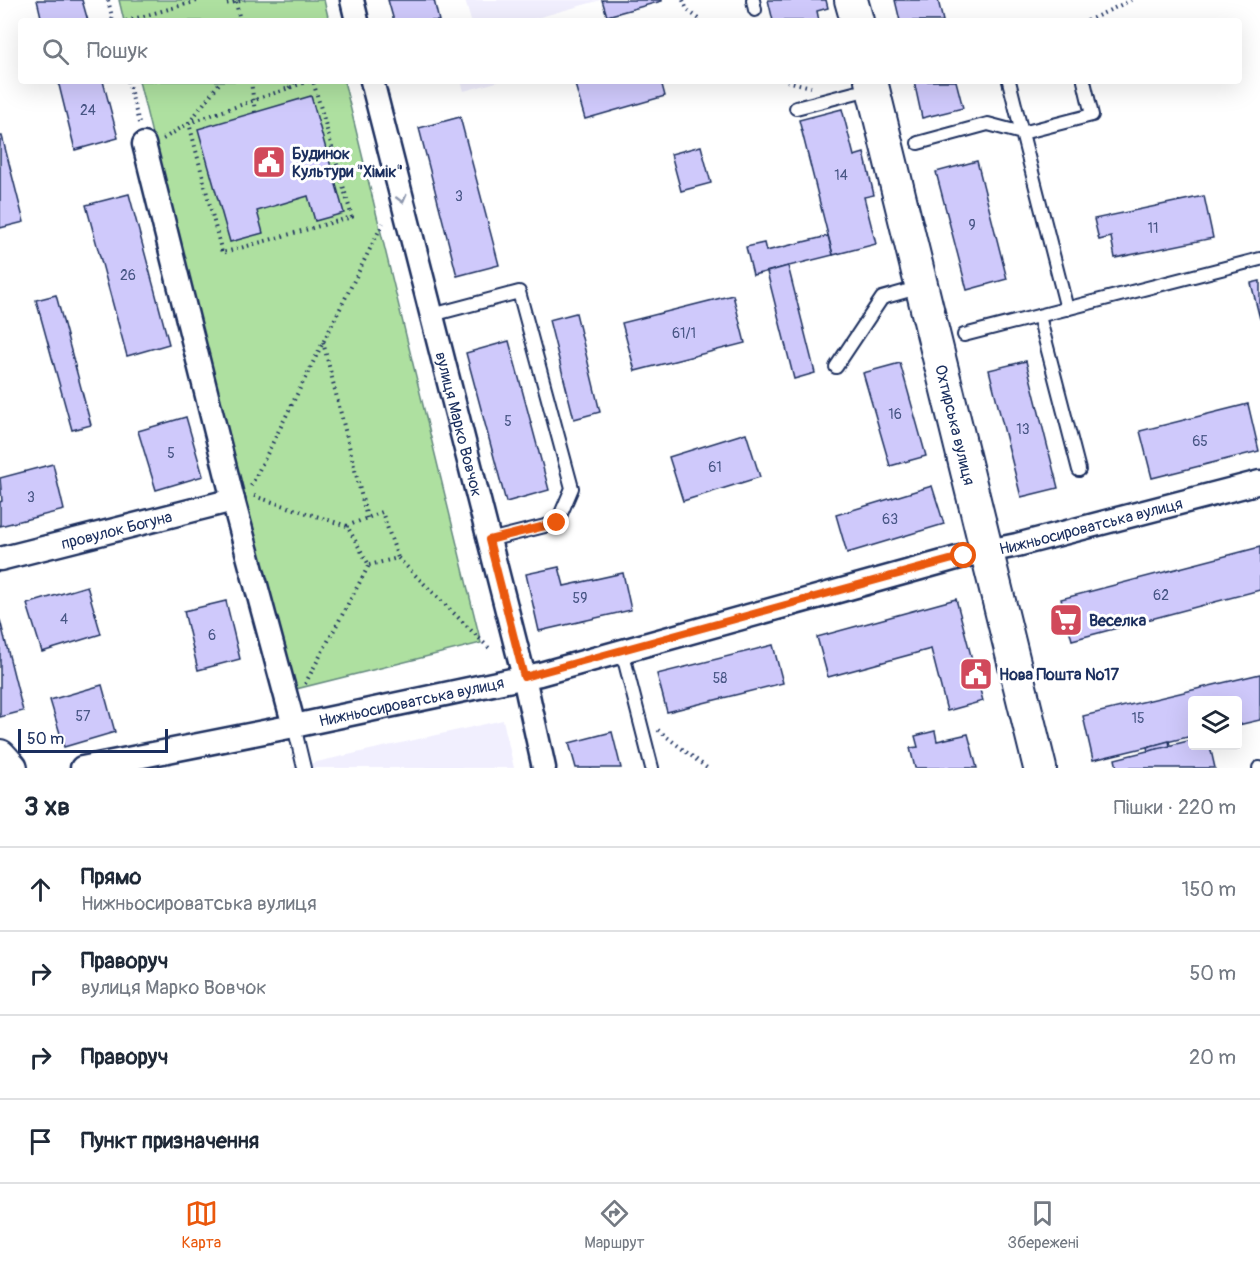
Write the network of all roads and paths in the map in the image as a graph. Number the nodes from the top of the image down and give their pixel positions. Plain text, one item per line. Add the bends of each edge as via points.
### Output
1 (108, 0) edge
2 (201, 0) edge
3 (224, 0) edge
4 (245, 0) edge
5 (352, 0) edge
6 (683, 0) edge
7 (852, 0) edge
8 (1131, 0) edge
9 (236, 2) junction
10 (112, 18) edge
11 (137, 18) edge
12 (239, 18) edge
13 (356, 18) edge
14 (698, 18) edge
15 (856, 18) edge
16 (1093, 18) edge
17 (129, 84) edge
18 (219, 84) edge
19 (251, 84) edge
20 (293, 84) edge
21 (303, 84) edge
22 (312, 84) edge
23 (373, 84) edge
24 (1010, 84) edge
25 (1085, 84) edge
26 (872, 85) edge
27 (289, 89) junction
28 (254, 101) junction
29 (796, 108) dead end
30 (255, 112) dead end
31 (189, 123) junction
32 (1022, 133) junction
33 (153, 142) junction
34 (918, 143) dead end
35 (383, 223) dead end
36 (1260, 259) edge
37 (922, 286) junction
38 (1067, 309) junction
39 (432, 315) junction
40 (1039, 316) junction
41 (964, 335) dead end
42 (323, 342) junction
43 (836, 367) dead end
44 (1079, 470) dead end
45 (1260, 482) edge
46 (233, 500) junction
47 (367, 518) junction
48 (347, 526) junction
49 (489, 540) junction
50 (986, 550) junction
51 (398, 558) junction
52 (0, 559) edge
53 (369, 565) junction
54 (491, 650) dead end
55 (622, 651) junction
56 (524, 677) junction
57 (302, 690) dead end
58 (639, 715) junction
59 (294, 726) junction
60 (0, 756) edge
61 (11, 768) edge
62 (82, 768) edge
63 (304, 768) edge
64 (544, 768) edge
65 (652, 768) edge
66 (707, 768) edge
67 (1040, 768) edge

1 - 10 path
2 - 11 path
3 - 9 path via 225,4
4 - 9 path
5 - 13 street
6 - 14 path via 687,10
7 - 15 main road
8 - 16 path
9 - 12 path
17 - 33 path
18 - 31 path
19 - 28 path
20 - 27 path
21 - 27 path
22 - 31 path via 352,217 222,253
23 -> 39 street, вулиця Марко Вовчок
24 - 32 lane
25 - 32 lane via 1092,115
26 - 29 lane
26 - 37 main road, Охтирська вулиця
27 - 28 path
28 - 30 path
28 - 31 path
31 - 33 path
32 - 34 lane via 988,124
32 - 38 lane
33 - 46 street
35 - 42 path
36 - 38 lane
37 - 43 lane via 882,298
37 - 50 main road, Охтирська вулиця
38 - 40 lane
39 - 49 street, вулиця Марко Вовчок
39 - 49 lane via 519,292 572,488 557,523
40 - 41 lane
40 - 44 lane
42 - 47 path
42 - 48 path via 247,494
45 - 50 street, Нижньосироватська вулиця
46 - 52 street, провулок Богуна
46 - 59 street
47 - 48 path
47 - 51 path via 382,512
48 - 53 path
49 - 56 street, вулиця Марко Вовчок
50 - 55 street, Нижньосироватська вулиця
50 - 67 main road, Охтирська вулиця
51 - 53 path
51 - 54 path
53 - 57 path
55 - 56 street, Нижньосироватська вулиця
55 - 58 lane
56 - 59 street, Нижньосироватська вулиця
56 - 64 street, вулиця Марко Вовчок
58 - 65 lane
58 - 66 path
59 - 62 street, Нижньосироватська вулиця
59 - 63 lane
60 - 61 main road

